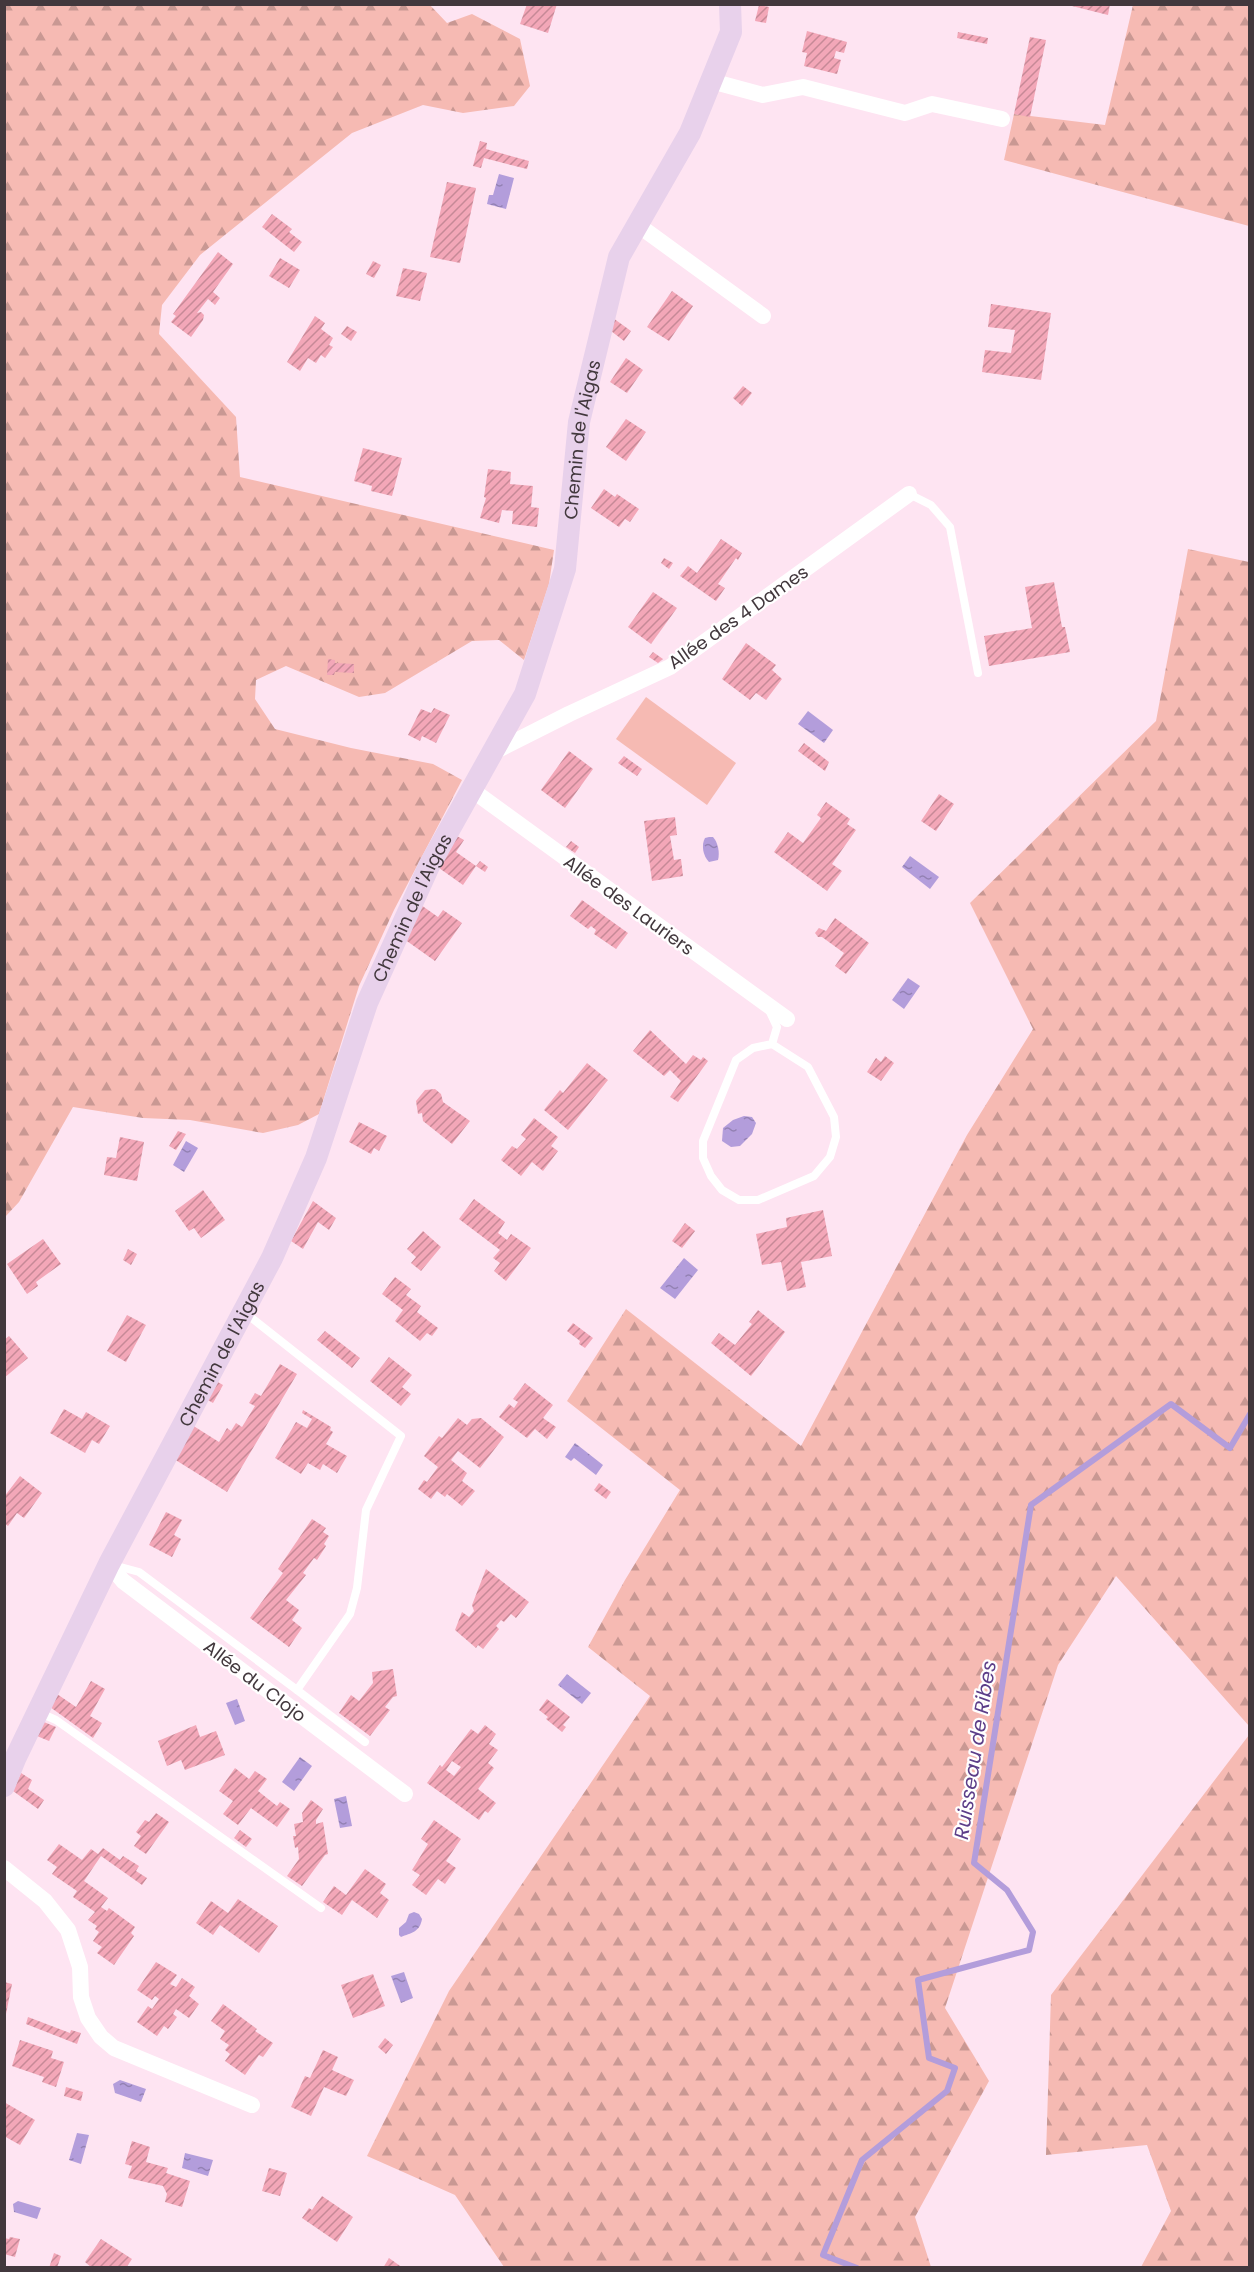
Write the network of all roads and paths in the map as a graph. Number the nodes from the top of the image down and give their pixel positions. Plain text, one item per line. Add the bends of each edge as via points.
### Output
1 (730, 4) edge
2 (711, 81) junction
3 (1002, 119) dead end
4 (638, 225) junction
5 (763, 316) dead end
6 (909, 494) joint
7 (978, 673) dead end
8 (492, 753) junction
9 (472, 790) junction
10 (766, 1005) junction
11 (787, 1019) dead end
12 (772, 1044) junction
13 (244, 1312) junction
14 (110, 1564) junction
15 (297, 1690) junction
16 (38, 1712) junction
17 (365, 1742) dead end
18 (4, 1786) edge
19 (405, 1794) dead end
20 (4, 1868) edge
21 (321, 1908) dead end
22 (252, 2105) dead end

1 - 2 street, Chemin de l'Aigas via 731,32
2 - 3 street via 763,95 803,87 905,113 932,104
2 - 4 street, Chemin de l'Aigas via 690,133
4 - 5 street
4 - 8 street, Chemin de l'Aigas via 619,257 579,422 566,569 525,694
6 - 7 lane via 931,505 950,527
6 - 8 street, Allée des 4 Dames via 670,667
8 - 9 street, Chemin de l'Aigas
9 - 10 street, Allée des Lauriers
9 - 13 street, Chemin de l'Aigas via 429,866 367,1003 316,1158 273,1258
10 - 11 street, Allée des Lauriers
10 - 12 lane via 777,1027
12 - 12 lane via 753,1048 736,1060 703,1141 703,1158 711,1176 722,1190 738,1200 758,1200 814,1176 830,1157 836,1137 834,1117 808,1067
13 - 14 street, Chemin de l'Aigas
13 - 15 lane via 401,1436 366,1510 350,1614
14 - 15 lane via 139,1572
14 - 16 street, Chemin de l'Aigas
14 - 19 street, Allée du Clojo via 123,1581
15 - 17 lane
16 - 18 street, Chemin de l'Aigas
16 - 21 lane via 56,1720
20 - 22 street via 45,1901 68,1930 80,1967 81,1997 88,2018 101,2037 114,2048

